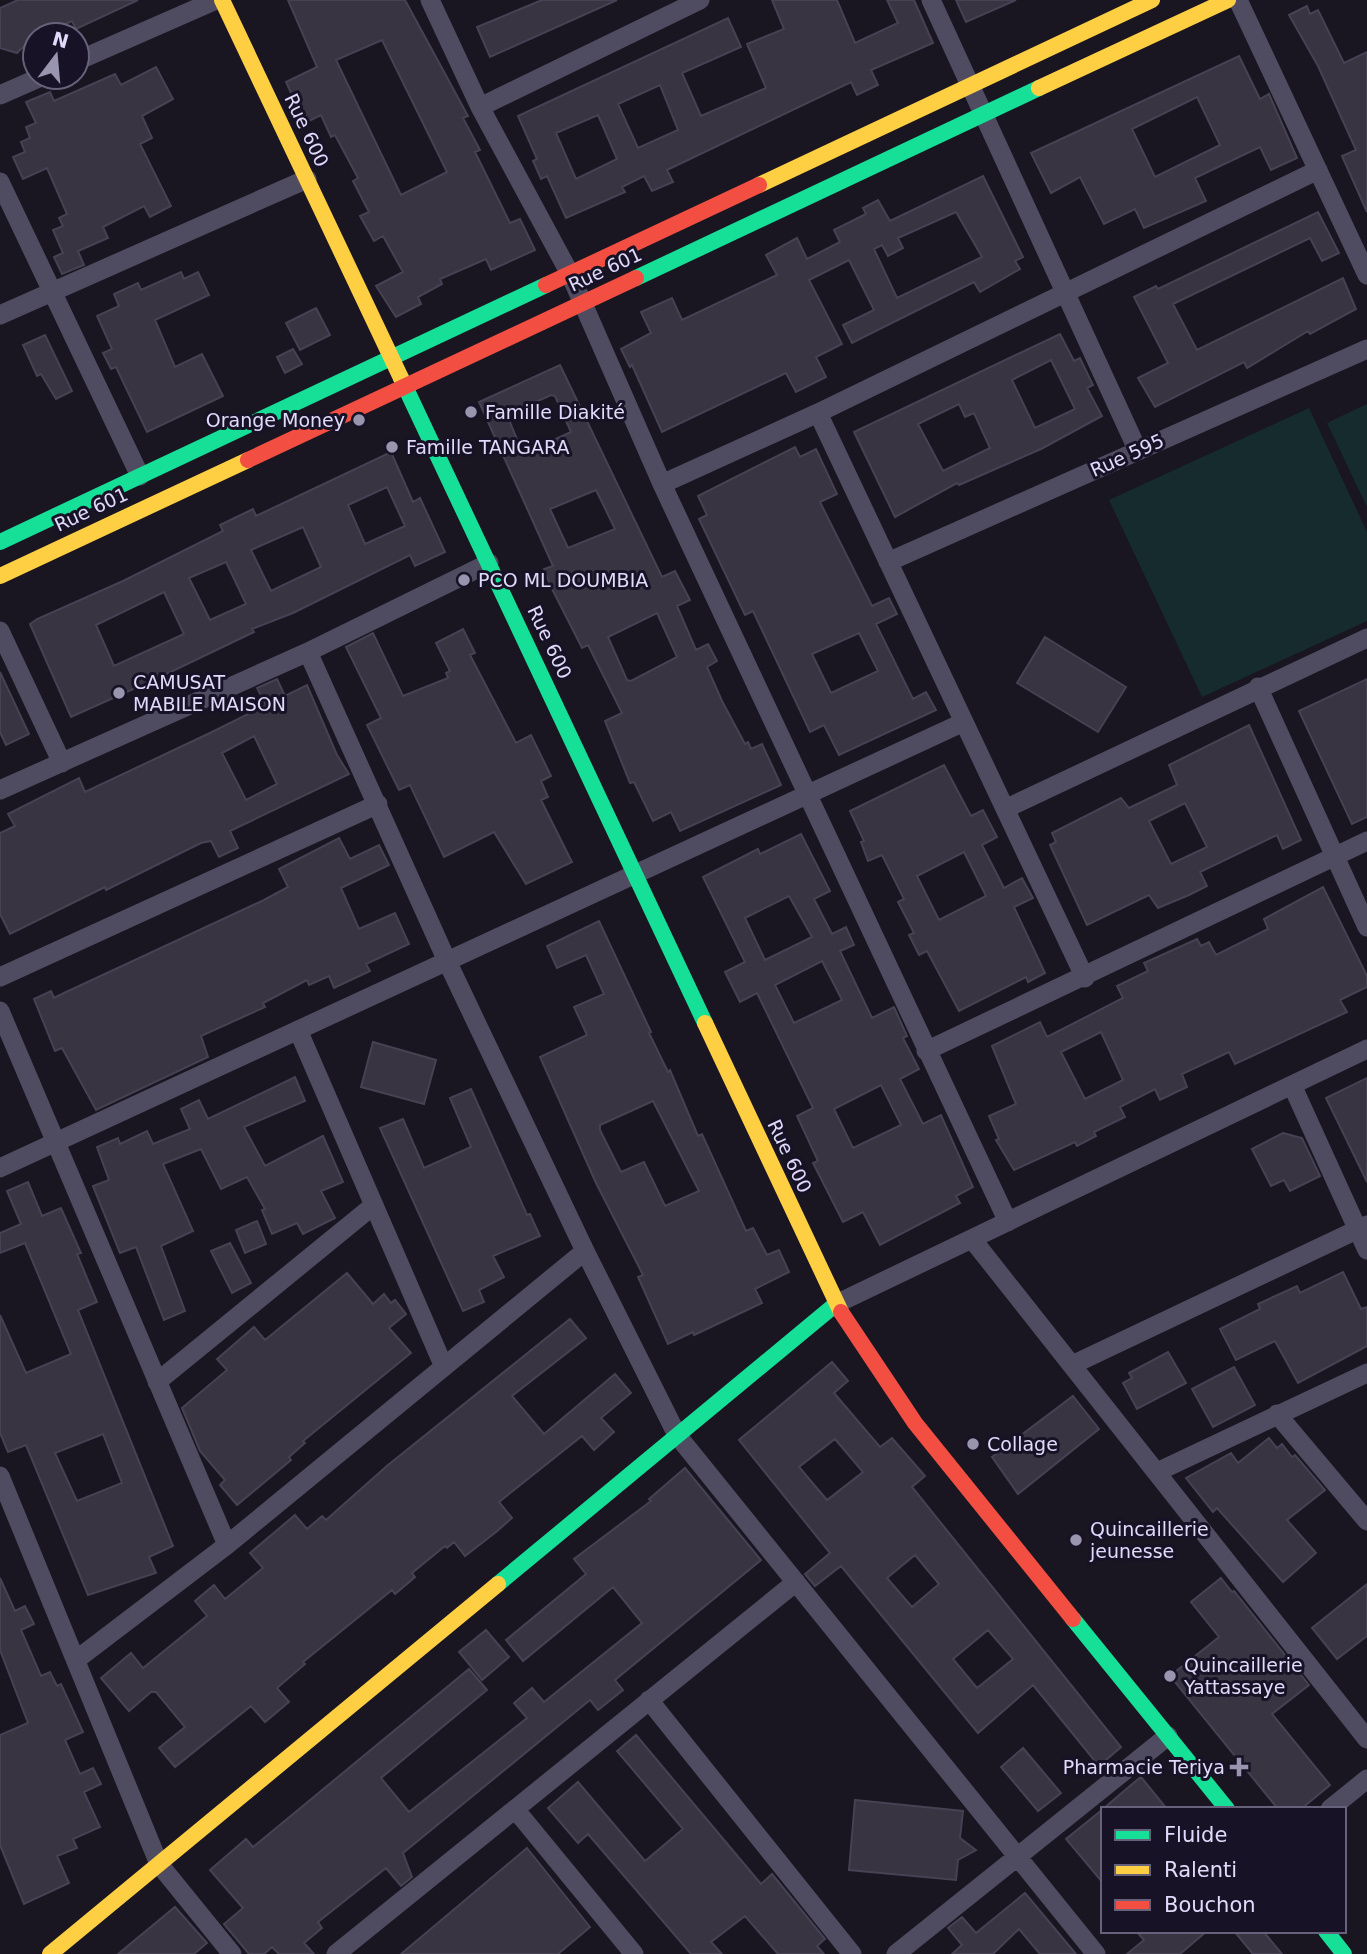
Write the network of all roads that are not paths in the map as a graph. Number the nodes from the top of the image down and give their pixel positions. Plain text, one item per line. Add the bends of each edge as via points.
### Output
1 (216, 0) edge
2 (222, 0) edge
3 (430, 0) edge
4 (700, 0) edge
5 (931, 0) edge
6 (1152, 0) edge
7 (1228, 0) edge
8 (1238, 0) edge
9 (91, 55) edge
10 (21, 86) edge
11 (970, 86) junction
12 (0, 95) edge
13 (480, 107) junction
14 (983, 115) junction
15 (1318, 170) junction
16 (307, 179) junction
17 (0, 182) edge
18 (570, 274) junction
19 (1367, 275) edge
20 (52, 292) junction
21 (1065, 293) junction
22 (582, 302) junction
23 (0, 315) edge
24 (1367, 349) edge
25 (391, 358) junction
26 (405, 386) junction
27 (818, 412) junction
28 (1138, 451) junction
29 (140, 476) junction
30 (662, 484) junction
31 (0, 542) edge
32 (888, 562) junction
33 (489, 564) junction
34 (0, 576) edge
35 (0, 631) edge
36 (1367, 638) edge
37 (308, 652) junction
38 (1258, 687) junction
39 (964, 722) junction
40 (62, 762) junction
41 (0, 790) edge
42 (807, 795) junction
43 (378, 804) junction
44 (1004, 808) junction
45 (1367, 841) edge
46 (1334, 856) junction
47 (636, 874) junction
48 (1367, 928) edge
49 (447, 961) junction
50 (0, 977) edge
51 (1085, 978) junction
52 (0, 1010) edge
53 (298, 1030) junction
54 (1367, 1049) edge
55 (926, 1051) junction
56 (1292, 1085) junction
57 (54, 1143) junction
58 (0, 1168) edge
59 (374, 1205) junction
60 (1009, 1222) junction
61 (1362, 1227) edge
62 (972, 1239) junction
63 (1367, 1250) edge
64 (585, 1251) junction
65 (836, 1304) junction
66 (1072, 1365) junction
67 (444, 1367) junction
68 (1367, 1373) edge
69 (156, 1382) junction
70 (1278, 1414) junction
71 (677, 1435) junction
72 (1157, 1472) junction
73 (0, 1476) edge
74 (1367, 1521) edge
75 (227, 1545) junction
76 (796, 1582) junction
77 (76, 1660) junction
78 (649, 1700) junction
79 (1168, 1736) junction
80 (1367, 1739) edge
81 (1367, 1779) edge
82 (1225, 1807) edge
83 (1332, 1807) edge
84 (515, 1809) junction
85 (1018, 1856) junction
86 (159, 1864) junction
87 (1328, 1933) edge
88 (628, 1952) edge
89 (50, 1954) edge
90 (232, 1954) edge
91 (336, 1954) edge
92 (852, 1954) edge
93 (896, 1954) edge
94 (1096, 1954) edge
95 (1344, 1954) edge

1 - 9 street
2 - 16 street, Rue 600
3 - 13 street
4 - 13 street
5 - 11 street
6 - 11 street, Rue 601
7 - 14 street, Rue 601
8 - 15 street
10 - 12 street
11 - 14 street
11 - 18 street, Rue 601
13 - 18 street
14 - 21 street
14 - 22 street, Rue 601
15 - 19 street
15 - 21 street
16 - 20 street
16 - 25 street, Rue 600
17 - 20 street
18 - 22 street
18 - 25 street, Rue 601
20 - 23 street
20 - 29 street
21 - 27 street
21 - 28 street
22 - 26 street, Rue 601
22 - 30 street
24 - 28 street, Rue 595
25 - 26 street, Rue 600
25 - 29 street, Rue 601
26 - 33 street, Rue 600
26 - 34 street, Rue 601
27 - 30 street
27 - 32 street
28 - 32 street, Rue 595
29 - 31 street, Rue 601
30 - 42 street
32 - 39 street
33 - 37 street
33 - 47 street, Rue 600
35 - 40 street
36 - 38 street
37 - 40 street
37 - 43 street
38 - 44 street
38 - 46 street
39 - 42 street
39 - 44 street
40 - 41 street
42 - 47 street
42 - 55 street
43 - 49 street
43 - 50 street
44 - 51 street
45 - 46 street
46 - 48 street
46 - 51 street
47 - 49 street
47 - 65 street, Rue 600
49 - 53 street
49 - 64 street
51 - 55 street
52 - 57 street
53 - 57 street
53 - 59 street
54 - 56 street
55 - 60 street
56 - 60 street
56 - 61 street
57 - 58 street
57 - 69 street
59 - 67 street
59 - 69 street
60 - 62 street
61 - 63 street
61 - 66 street
62 - 65 street
62 - 66 street
64 - 67 street
64 - 71 street
65 - 71 street
65 - 79 street, Rue 600 via 915,1423
66 - 72 street
67 - 75 street
68 - 70 street
69 - 75 street
70 - 72 street
70 - 74 street
71 - 76 street
71 - 86 street
72 - 80 street
73 - 77 street
75 - 77 street
76 - 78 street
76 - 85 street
77 - 86 street
78 - 84 street
78 - 92 street
79 - 82 street, Rue 600
79 - 85 street
81 - 83 street
84 - 88 street
84 - 91 street
85 - 93 street
85 - 94 street
86 - 89 street
86 - 90 street
87 - 95 street

